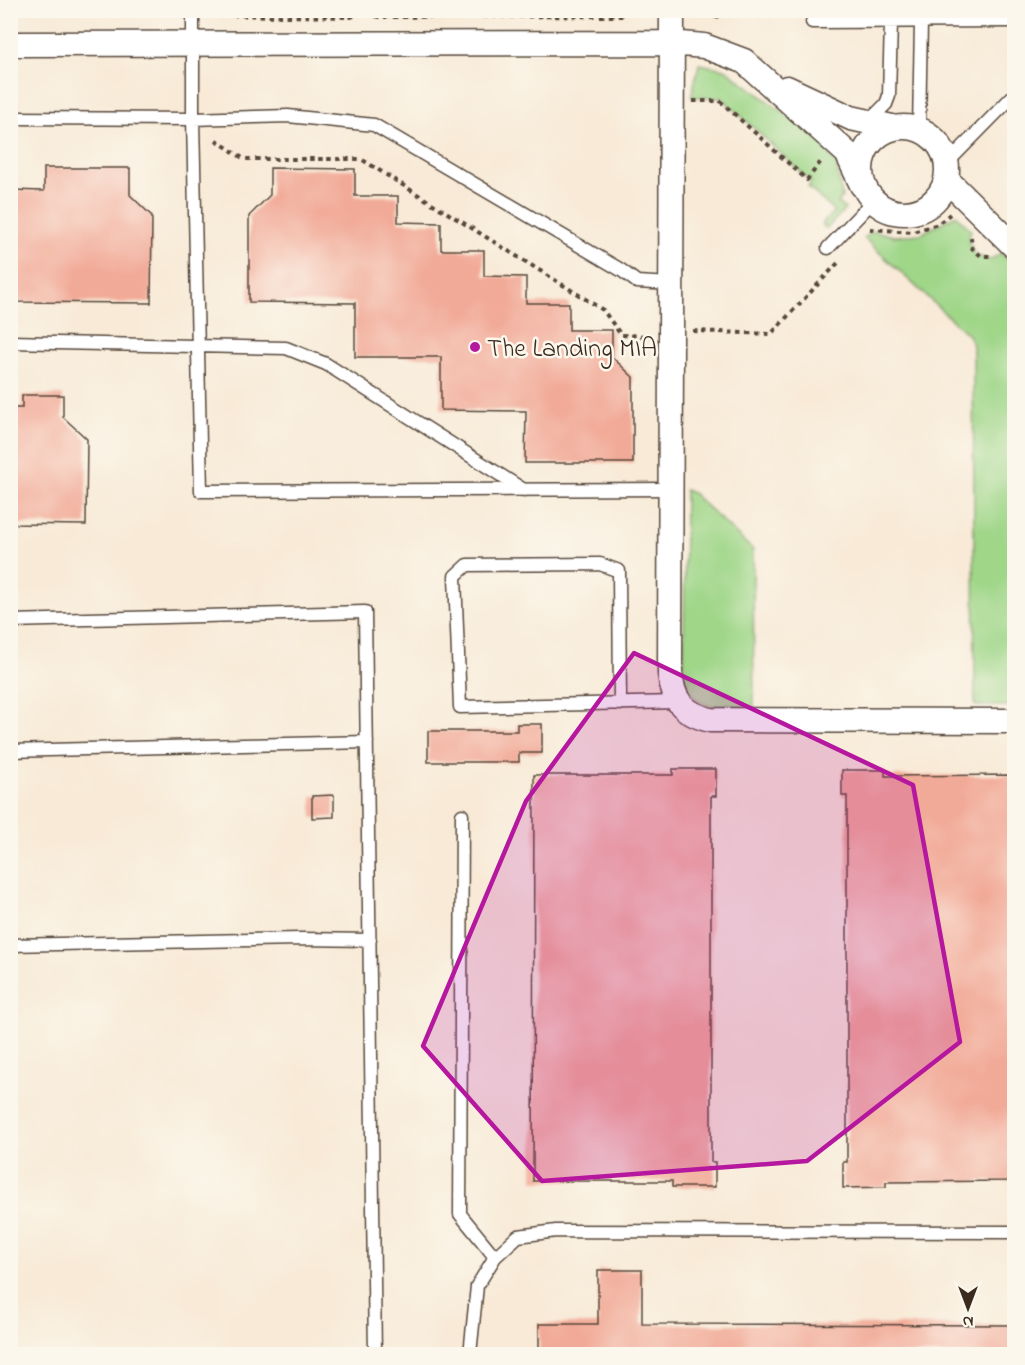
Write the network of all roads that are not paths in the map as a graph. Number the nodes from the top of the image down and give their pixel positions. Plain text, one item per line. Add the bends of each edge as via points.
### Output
1 (193, 10) edge
2 (672, 10) edge
3 (1014, 21) edge
4 (812, 22) dead end
5 (891, 22) junction
6 (921, 22) junction
7 (194, 43) junction
8 (671, 43) junction
9 (10, 45) edge
10 (763, 77) junction
11 (1014, 95) edge
12 (10, 117) edge
13 (193, 119) junction
14 (867, 123) junction
15 (892, 128) junction
16 (920, 129) junction
17 (947, 172) junction
18 (867, 193) junction
19 (828, 248) dead end
20 (1007, 248) edge
21 (671, 284) junction
22 (10, 342) edge
23 (196, 346) junction
24 (672, 489) junction
25 (526, 491) junction
26 (10, 621) edge
27 (677, 702) junction
28 (620, 705) junction
29 (1014, 721) edge
30 (367, 742) junction
31 (10, 751) edge
32 (462, 815) dead end
33 (370, 940) junction
34 (10, 945) edge
35 (1014, 1232) edge
36 (495, 1257) junction
37 (471, 1353) edge
38 (375, 1354) edge

1 - 7 lane
2 - 8 street
3 - 6 lane
4 - 5 lane
5 - 6 lane
5 - 14 lane via 889,96
6 - 16 lane
7 - 8 street
7 - 9 street
7 - 13 lane
8 - 10 street via 726,52
8 - 21 street
10 - 14 street
10 - 18 street via 847,153
11 - 17 lane
12 - 13 lane
13 - 21 lane via 288,116 374,125 637,282
13 - 23 lane
14 - 15 street
15 - 16 street
15 - 18 street via 876,136 864,150 860,167
16 - 17 street via 942,148
17 - 18 street via 940,194 916,212 893,212
17 - 20 street
18 - 19 lane
21 - 24 street
22 - 23 lane
23 - 25 lane via 286,348 326,364
23 - 25 lane via 201,491
24 - 25 lane
24 - 27 street via 670,673
26 - 30 lane via 365,612
27 - 28 lane
27 - 29 street via 686,711 710,720
28 - 28 lane via 460,707 454,576 466,565 600,564 619,571
30 - 31 lane
30 - 33 lane
32 - 36 lane via 460,1214
33 - 34 lane
33 - 38 lane
35 - 36 lane via 556,1231 518,1236
36 - 37 lane via 477,1286

